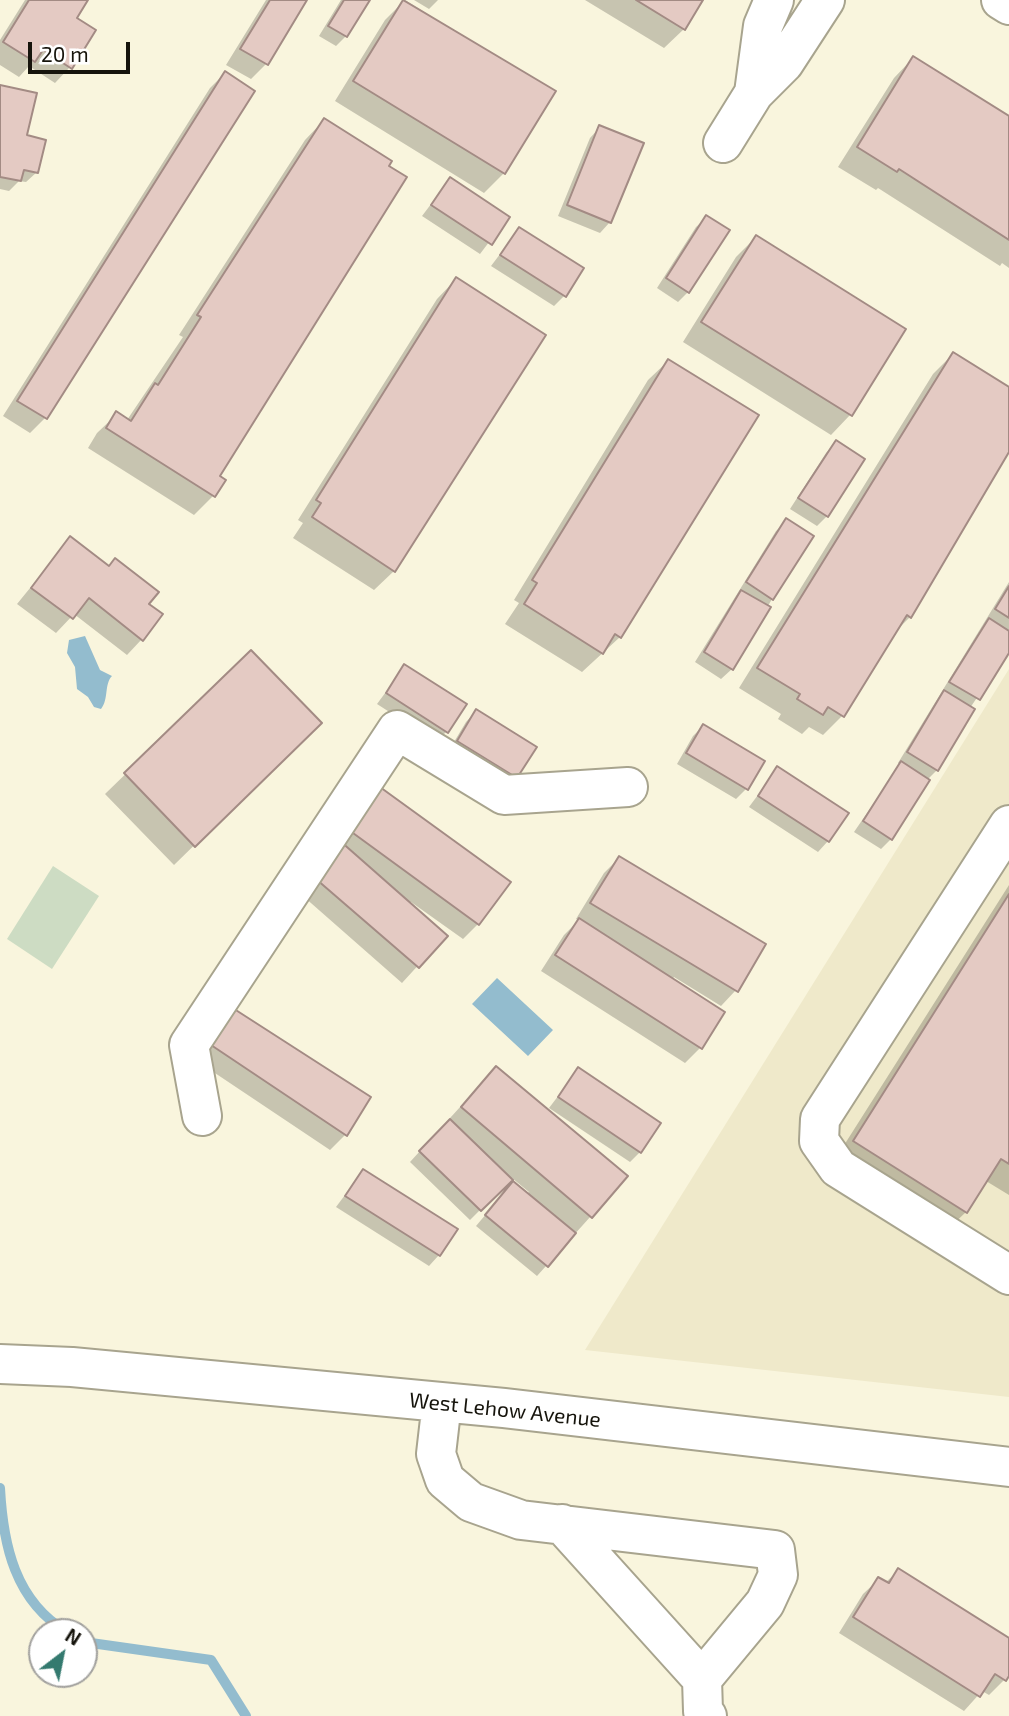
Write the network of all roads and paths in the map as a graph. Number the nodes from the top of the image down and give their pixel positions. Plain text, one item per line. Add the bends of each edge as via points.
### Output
1 (774, 0) edge
2 (825, 0) edge
3 (1001, 0) edge
4 (1009, 5) edge
5 (754, 93) junction
6 (723, 143) dead end
7 (628, 788) dead end
8 (1009, 825) edge
9 (202, 1115) dead end
10 (1009, 1275) edge
11 (0, 1364) edge
12 (442, 1402) junction
13 (1009, 1468) edge
14 (562, 1524) junction
15 (702, 1679) junction
16 (707, 1716) edge

1 - 5 street via 763,26
2 - 5 street via 784,64
3 - 4 street
5 - 6 street
7 - 9 street via 504,796 397,730 189,1045
8 - 10 street via 820,1119 819,1141 838,1168
11 - 12 street, West Lehow Avenue
12 - 13 street, West Lehow Avenue
12 - 14 street via 436,1454 446,1480 471,1502 521,1520
14 - 15 street
14 - 15 street via 775,1550 778,1575 765,1603
15 - 16 street

